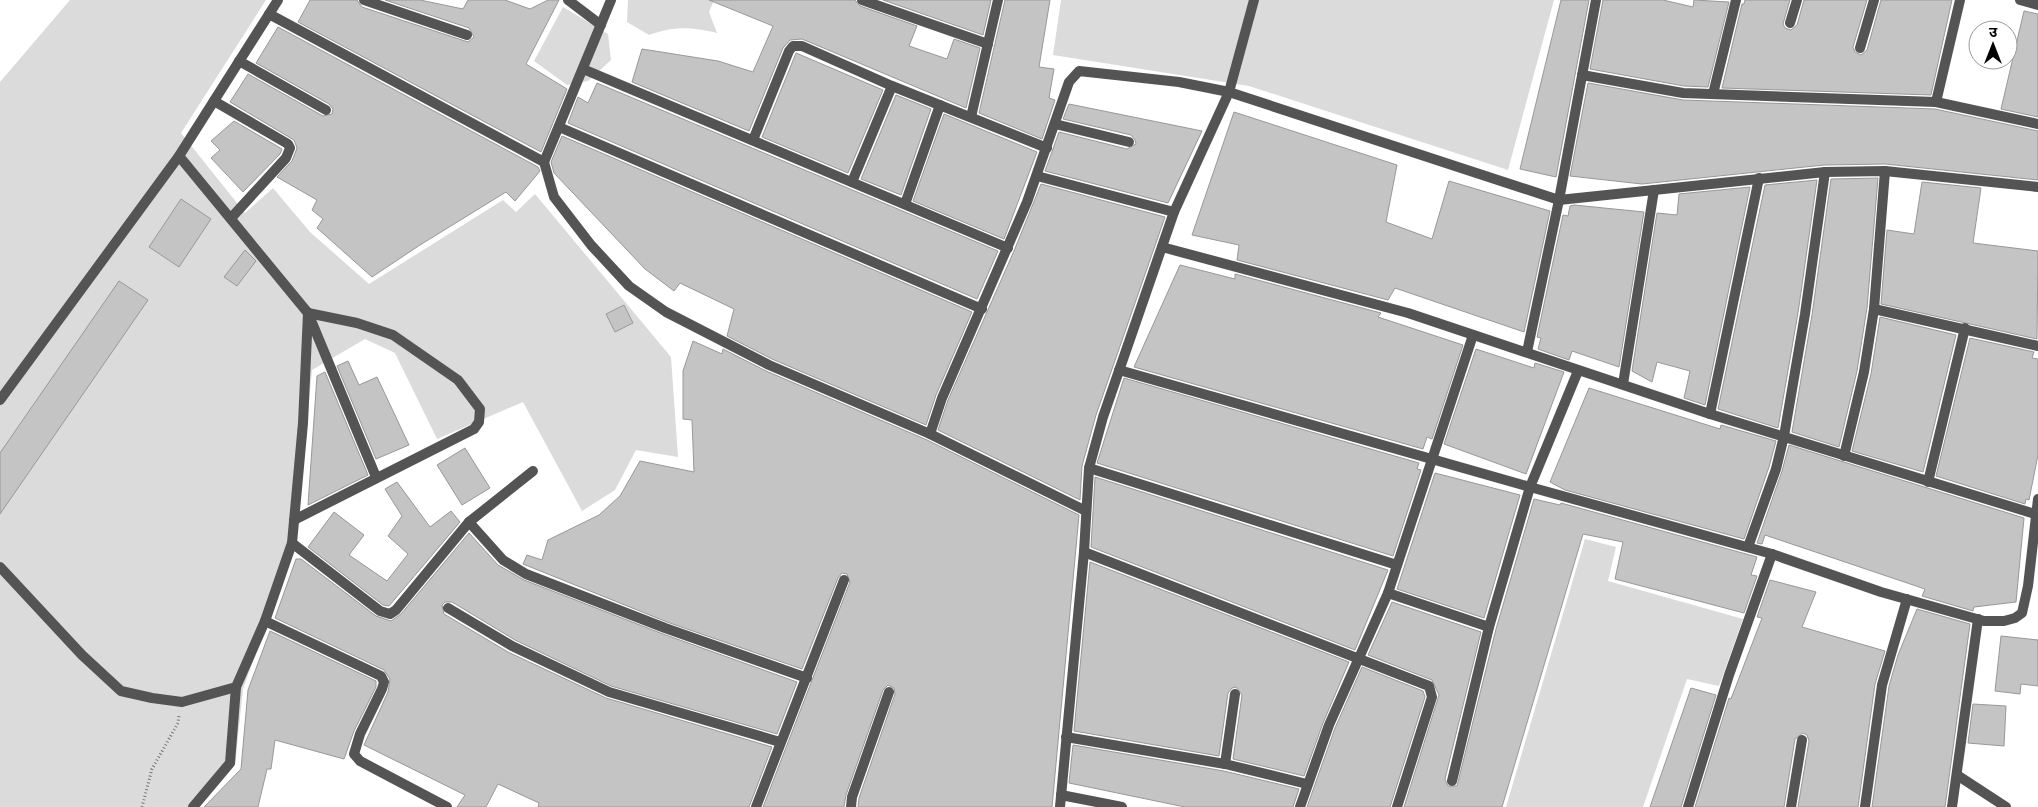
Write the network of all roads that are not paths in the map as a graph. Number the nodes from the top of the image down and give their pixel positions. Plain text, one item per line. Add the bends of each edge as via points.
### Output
1 (278, 0) edge
2 (364, 0) edge
3 (568, 0) edge
4 (612, 0) edge
5 (862, 0) edge
6 (998, 0) edge
7 (1254, 0) edge
8 (1596, 0) edge
9 (1736, 0) edge
10 (1797, 0) edge
11 (1874, 0) edge
12 (1960, 0) edge
13 (2020, 0) edge
14 (2038, 5) edge
15 (269, 14) junction
16 (1790, 23) dead end
17 (601, 25) junction
18 (467, 35) dead end
19 (988, 44) junction
20 (1860, 48) dead end
21 (239, 62) junction
22 (583, 69) junction
23 (1582, 75) junction
24 (892, 86) junction
25 (1229, 92) junction
26 (1713, 94) junction
27 (214, 101) junction
28 (1936, 102) junction
29 (940, 105) junction
30 (326, 110) dead end
31 (971, 118) junction
32 (1055, 124) junction
33 (2038, 124) edge
34 (559, 127) junction
35 (753, 140) junction
36 (1129, 142) dead end
37 (1047, 148) junction
38 (179, 156) junction
39 (544, 162) junction
40 (1885, 171) junction
41 (1825, 172) junction
42 (1037, 176) junction
43 (1759, 178) junction
44 (852, 182) junction
45 (2038, 186) edge
46 (1654, 190) junction
47 (1559, 200) junction
48 (905, 204) junction
49 (1174, 212) junction
50 (232, 218) junction
51 (1162, 247) junction
52 (1008, 248) junction
53 (982, 309) junction
54 (1874, 309) junction
55 (308, 313) junction
56 (1965, 328) junction
57 (1473, 335) junction
58 (2038, 346) edge
59 (1526, 352) junction
60 (1119, 370) junction
61 (1578, 371) junction
62 (1623, 384) junction
63 (0, 400) edge
64 (1710, 414) junction
65 (930, 434) junction
66 (1784, 436) junction
67 (1844, 456) junction
68 (1431, 458) junction
69 (1089, 468) junction
70 (533, 471) dead end
71 (376, 477) junction
72 (1928, 482) junction
73 (1530, 487) junction
74 (2038, 499) edge
75 (1086, 511) junction
76 (2035, 514) junction
77 (294, 520) junction
78 (469, 522) junction
79 (292, 543) junction
80 (1748, 548) junction
81 (1084, 552) junction
82 (1772, 554) junction
83 (1397, 565) junction
84 (0, 567) edge
85 (844, 580) dead end
86 (1388, 593) junction
87 (1906, 599) junction
88 (448, 608) dead end
89 (1978, 619) junction
90 (266, 621) junction
91 (1489, 627) junction
92 (1359, 660) junction
93 (807, 678) junction
94 (236, 687) junction
95 (888, 692) dead end
96 (1235, 694) dead end
97 (1066, 737) junction
98 (1802, 740) dead end
99 (780, 742) junction
100 (1225, 764) junction
101 (1957, 776) junction
102 (1452, 781) dead end
103 (1307, 784) junction
104 (1061, 795) junction
105 (196, 804) edge
106 (208, 807) edge
107 (447, 807) edge
108 (756, 807) edge
109 (851, 807) edge
110 (1060, 807) edge
111 (1122, 807) edge
112 (1300, 807) edge
113 (1397, 807) edge
114 (1688, 807) edge
115 (1791, 807) edge
116 (1865, 807) edge
117 (1952, 807) edge
118 (2006, 807) edge

1 - 15 street
2 - 18 street
3 - 17 street
4 - 17 street
5 - 19 street
6 - 19 street
7 - 25 street
8 - 23 street
9 - 26 street
10 - 16 street
11 - 20 street
12 - 28 street
13 - 14 street
15 - 21 street
15 - 39 street
17 - 22 street
19 - 31 street
21 - 27 street
21 - 30 street
22 - 34 street
22 - 35 street
23 - 26 street via 1683,93
23 - 47 street
24 - 29 street
24 - 35 street via 802,46 793,46
24 - 44 street
25 - 32 street via 1179,82 1079,71 1069,82
25 - 47 street
25 - 49 street
26 - 28 street
27 - 38 street
27 - 50 street via 290,148 286,158
28 - 33 street
29 - 31 street
29 - 48 street
31 - 37 street
32 - 36 street
32 - 37 street
34 - 39 street
34 - 53 street
35 - 44 street
37 - 42 street
38 - 50 street
38 - 63 street
39 - 65 street via 554,197 592,245 630,286 648,300 769,365
40 - 41 street
40 - 45 street
40 - 54 street
41 - 43 street
41 - 66 street
42 - 49 street
42 - 52 street
43 - 46 street
43 - 64 street
44 - 48 street
46 - 47 street
46 - 62 street
47 - 59 street
48 - 52 street
49 - 51 street
50 - 55 street
51 - 57 street via 1408,313
51 - 60 street
52 - 53 street
53 - 65 street via 942,398
54 - 56 street
54 - 67 street via 1864,372
55 - 71 street
55 - 71 street via 357,322 393,335 458,380 480,409 479,422 474,430
55 - 77 street
56 - 58 street
56 - 72 street
57 - 59 street
57 - 68 street
59 - 61 street
60 - 68 street
60 - 69 street
61 - 62 street
61 - 73 street
62 - 64 street
64 - 66 street
65 - 75 street
66 - 67 street
66 - 80 street
67 - 72 street
68 - 73 street
68 - 83 street
69 - 75 street
69 - 83 street
70 - 78 street
71 - 77 street
72 - 76 street
73 - 80 street
73 - 91 street
74 - 76 street
75 - 81 street
76 - 89 street via 2028,586 2022,612 2004,621
77 - 79 street
78 - 79 street via 390,614 380,611
78 - 93 street via 503,560 526,574 656,625
79 - 90 street
80 - 82 street
81 - 92 street
81 - 97 street
82 - 87 street
82 - 114 street via 1729,674
83 - 86 street
84 - 94 street via 82,655 121,691 182,702
85 - 93 street
86 - 91 street
86 - 92 street
87 - 89 street
87 - 116 street via 1882,685
88 - 99 street via 512,646 610,692
89 - 101 street
90 - 94 street
90 - 107 street via 381,676 384,682 382,689 354,754 360,761
91 - 102 street
92 - 103 street via 1329,724
92 - 113 street via 1424,683 1431,690 1432,698
93 - 99 street
94 - 105 street via 230,763
95 - 109 street
96 - 100 street
97 - 100 street
97 - 104 street
98 - 115 street
99 - 108 street
100 - 103 street
101 - 117 street
101 - 118 street
103 - 112 street
104 - 110 street
104 - 111 street
105 - 106 street

